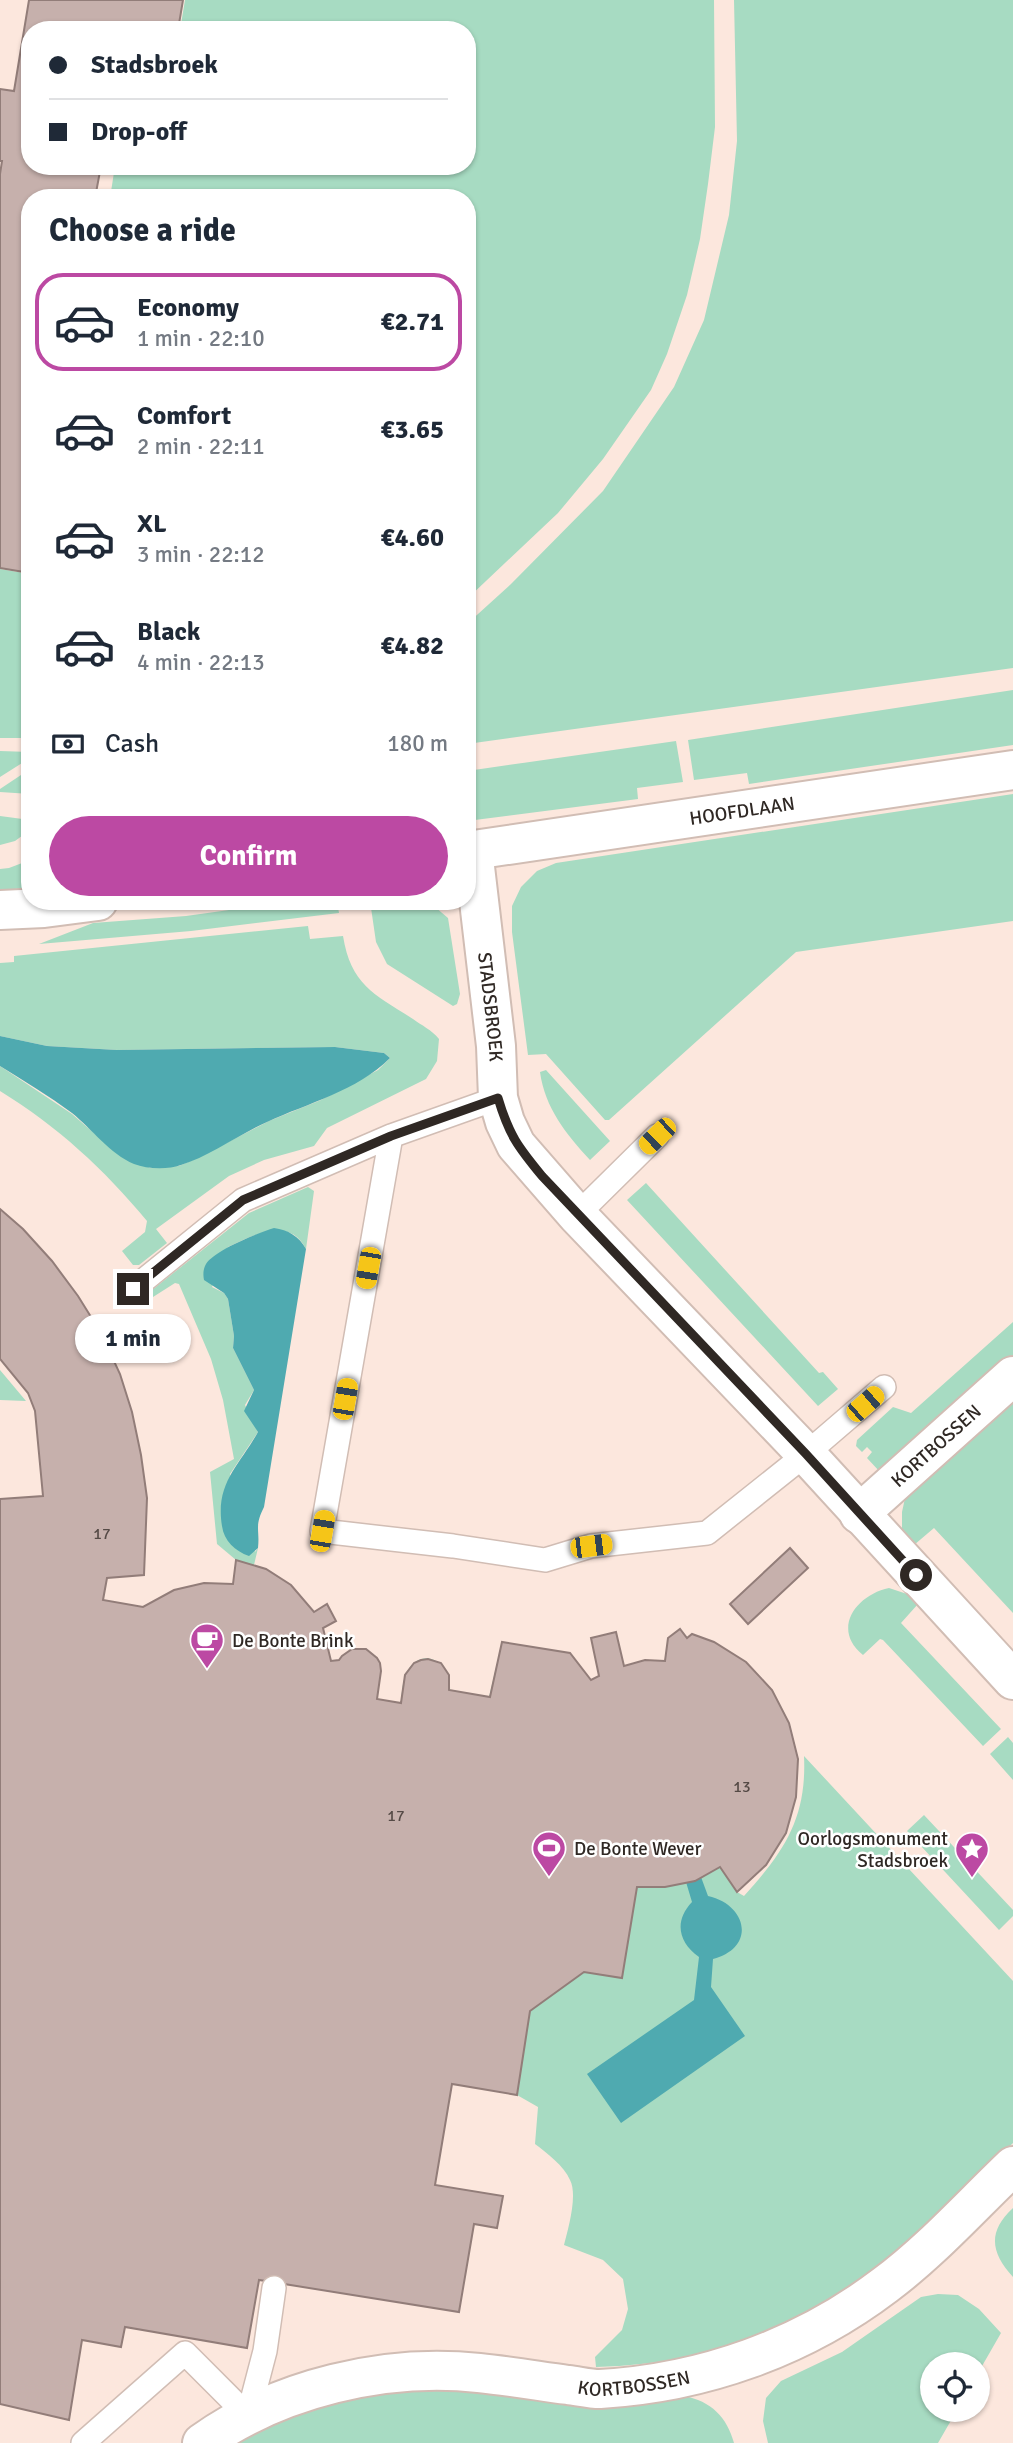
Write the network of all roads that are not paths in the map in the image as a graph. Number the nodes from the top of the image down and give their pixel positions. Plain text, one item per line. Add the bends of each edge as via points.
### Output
1 (1013, 770) edge
2 (476, 849) edge
3 (476, 901) edge
4 (21, 909) edge
5 (0, 910) edge
6 (498, 1098) junction
7 (391, 1136) junction
8 (657, 1136) dead end
9 (577, 1214) junction
10 (133, 1289) dead end
11 (1013, 1376) edge
12 (884, 1387) dead end
13 (806, 1454) junction
14 (859, 1514) junction
15 (1013, 1680) edge
16 (1013, 2166) edge
17 (274, 2288) dead end
18 (248, 2416) junction
19 (83, 2443) edge
20 (202, 2443) edge

1 - 2 street, HOOFDLAAN
3 - 6 street, STADSBROEK via 496,1046
4 - 5 street
6 - 7 lane
6 - 9 street, STADSBROEK via 516,1145
7 - 10 lane via 243,1200
7 - 13 lane via 322,1531 545,1560 591,1546 706,1533
8 - 9 lane
9 - 13 street, STADSBROEK
11 - 14 street, KORTBOSSEN
12 - 13 lane
13 - 14 street, STADSBROEK
14 - 15 street, STADSBROEK
16 - 18 street, KORTBOSSEN via 886,2285 771,2352 666,2382 597,2389 477,2372 380,2374 303,2392
17 - 18 lane via 265,2351
18 - 19 lane via 185,2353
18 - 20 street, KORTBOSSEN

